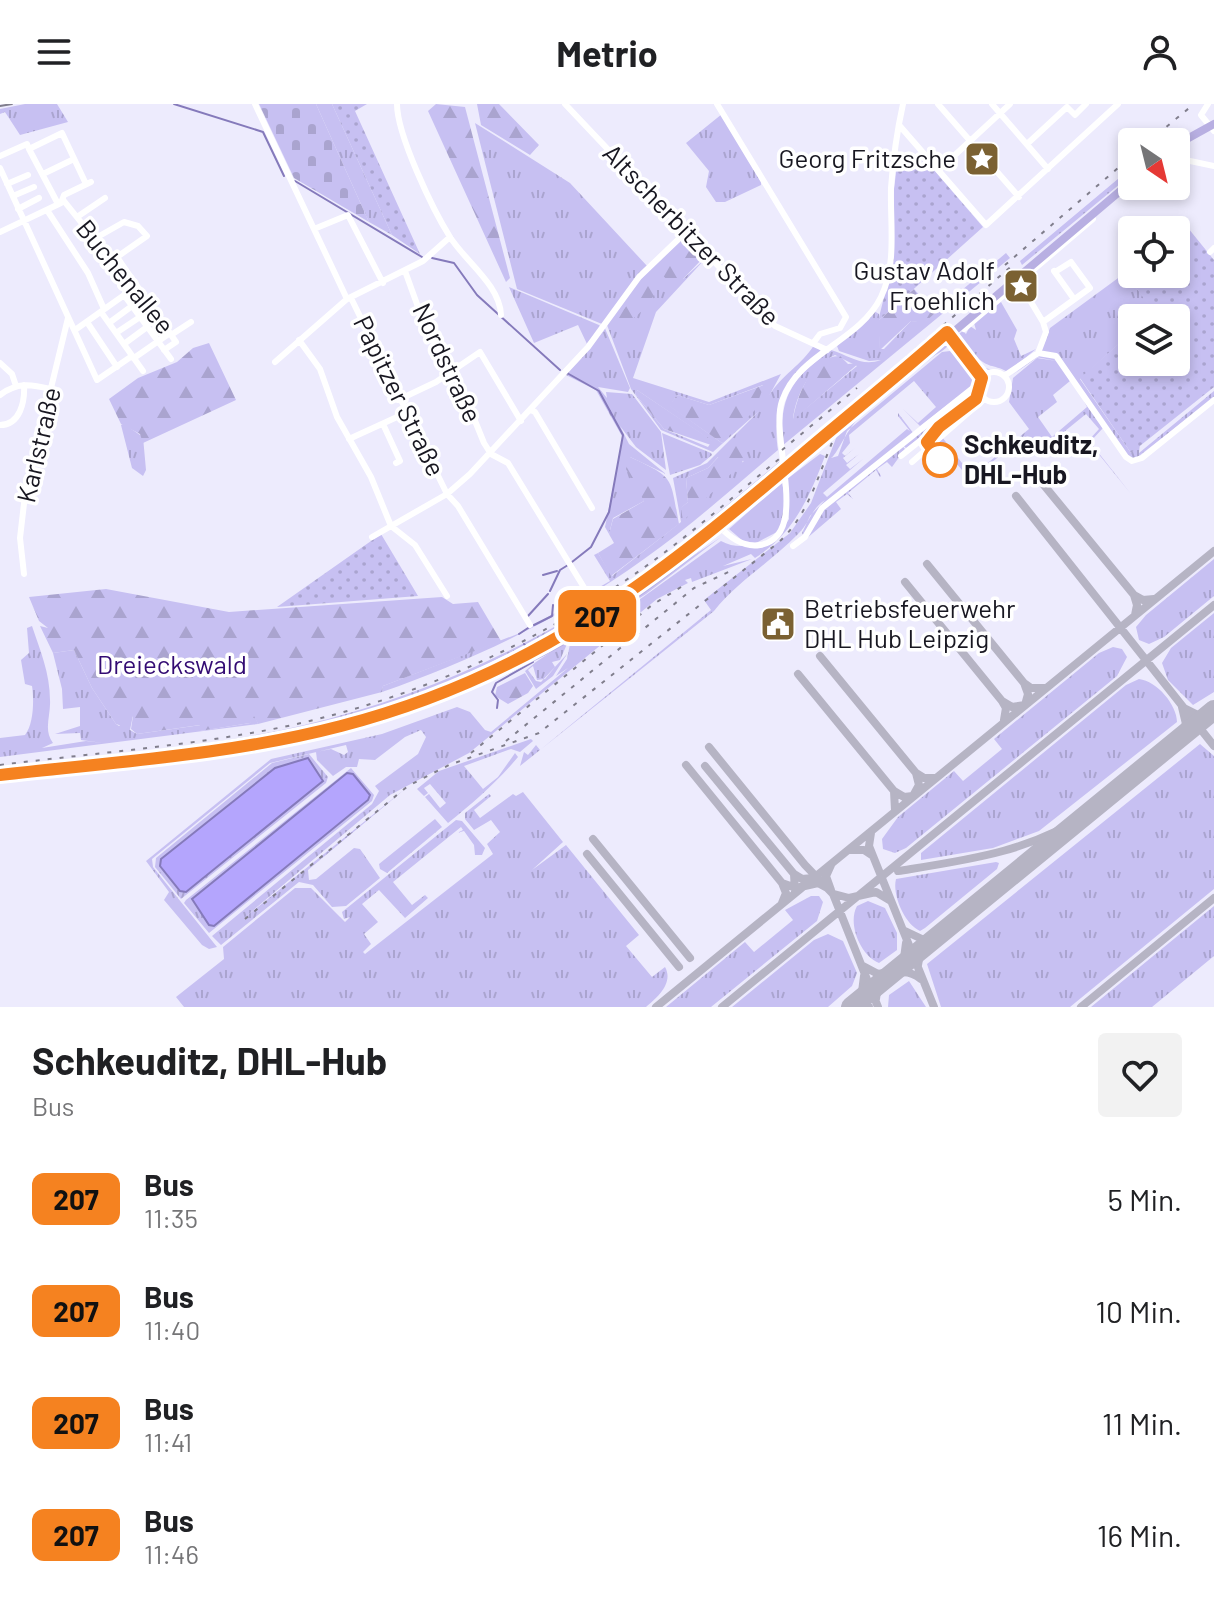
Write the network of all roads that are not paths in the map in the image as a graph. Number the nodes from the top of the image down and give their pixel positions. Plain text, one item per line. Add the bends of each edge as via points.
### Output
1 (255, 104) edge
2 (397, 104) edge
3 (565, 104) edge
4 (717, 104) edge
5 (903, 104) edge
6 (938, 104) edge
7 (992, 104) edge
8 (1010, 104) edge
9 (1086, 104) edge
10 (1118, 104) edge
11 (1208, 104) edge
12 (1067, 106) edge
13 (1000, 113) junction
14 (899, 125) junction
15 (1213, 129) edge
16 (970, 141) junction
17 (1190, 141) edge
18 (1027, 144) junction
19 (29, 149) junction
20 (956, 154) dead end
21 (0, 156) edge
22 (74, 159) junction
23 (1190, 161) edge
24 (1214, 166) edge
25 (0, 168) edge
26 (1048, 169) junction
27 (43, 174) junction
28 (28, 175) dead end
29 (7, 184) junction
30 (34, 187) dead end
31 (1118, 192) edge
32 (1118, 193) edge
33 (13, 196) junction
34 (1019, 197) junction
35 (39, 198) dead end
36 (105, 198) dead end
37 (61, 203) junction
38 (18, 209) junction
39 (47, 210) junction
40 (77, 217) junction
41 (24, 221) junction
42 (314, 229) junction
43 (0, 232) edge
44 (686, 232) junction
45 (450, 237) junction
46 (94, 239) junction
47 (121, 263) junction
48 (405, 271) junction
49 (383, 283) junction
50 (137, 286) junction
51 (1025, 292) dead end
52 (124, 295) junction
53 (349, 298) junction
54 (1074, 299) junction
55 (132, 306) junction
56 (102, 310) junction
57 (501, 315) dead end
58 (140, 317) junction
59 (68, 318) junction
60 (87, 322) junction
61 (191, 322) dead end
62 (1043, 322) junction
63 (109, 323) junction
64 (147, 327) junction
65 (964, 329) dead end
66 (75, 330) junction
67 (116, 333) junction
68 (170, 334) junction
69 (951, 335) junction
70 (299, 340) junction
71 (158, 341) junction
72 (814, 342) junction
73 (124, 344) junction
74 (164, 350) junction
75 (827, 350) junction
76 (1038, 353) junction
77 (133, 357) junction
78 (171, 359) dead end
79 (275, 362) dead end
80 (0, 363) edge
81 (117, 367) junction
82 (453, 370) junction
83 (143, 371) dead end
84 (1006, 378) junction
85 (20, 385) junction
86 (982, 386) junction
87 (50, 389) junction
88 (0, 395) edge
89 (398, 400) junction
90 (1214, 400) edge
91 (531, 410) junction
92 (408, 412) junction
93 (521, 421) junction
94 (383, 424) junction
95 (841, 424) junction
96 (0, 425) edge
97 (939, 427) junction
98 (349, 439) junction
99 (915, 445) junction
100 (929, 446) junction
101 (921, 453) junction
102 (491, 454) junction
103 (901, 456) dead end
104 (400, 461) dead end
105 (912, 462) dead end
106 (943, 463) dead end
107 (784, 475) junction
108 (447, 494) junction
109 (824, 495) dead end
110 (592, 508) dead end
111 (822, 508) junction
112 (391, 526) junction
113 (723, 528) junction
114 (372, 537) dead end
115 (793, 546) dead end
116 (24, 574) dead end
117 (588, 594) dead end
118 (447, 596) dead end
119 (530, 625) dead end
120 (459, 689) junction
121 (0, 777) edge

1 - 42 street, Papitzer Straße
2 - 45 street via 404,139
3 - 44 street, Altscherbitzer Straße
4 - 72 street via 846,317 840,328 820,334
5 - 14 street
6 - 16 street
7 - 13 street
8 - 13 street
9 - 12 street via 1075,115
10 - 26 street
11 - 15 street via 1201,115
12 - 18 street
13 - 16 street
13 - 18 street
14 - 34 street via 986,225
14 - 75 street via 888,278 870,314
15 - 17 main road
16 - 20 street
16 - 34 street
18 - 26 street
19 - 21 street via 27,144
19 - 22 street via 62,133
19 - 27 street, Buchenallee
22 - 27 street
22 - 37 street via 88,183 64,195
23 - 24 street
25 - 29 street
26 - 34 street
27 - 37 street, Buchenallee
28 - 29 street
29 - 33 street
30 - 33 street
31 - 69 main road
32 - 65 street
33 - 38 street
35 - 38 street
36 - 40 street
37 - 39 street
37 - 40 street, Buchenallee
38 - 41 street
39 - 41 street
39 - 56 street via 88,273
40 - 46 street, Buchenallee
41 - 43 street
41 - 59 street
42 - 49 street via 348,215
42 - 53 street, Papitzer Straße
44 - 72 street, Altscherbitzer Straße via 775,326
44 - 91 street via 639,277 588,347
45 - 48 street
45 - 57 street via 497,298
46 - 47 street, Buchenallee via 116,266
46 - 47 street via 124,222 138,226 147,236 117,257
47 - 50 street, Buchenallee
48 - 49 street
48 - 82 street, Nordstraße via 426,329
49 - 53 street
50 - 52 street
50 - 68 street, Buchenallee
51 - 62 street
52 - 55 street, Buchenallee
52 - 56 street
53 - 70 street
53 - 89 street, Papitzer Straße
54 - 54 street via 1055,272 1071,262 1090,286
54 - 62 street
55 - 58 street, Buchenallee
55 - 63 street
56 - 60 street
56 - 63 street
58 - 64 street, Buchenallee
58 - 67 street
59 - 66 street
59 - 87 street, Karlstraße
60 - 66 street
60 - 81 street
61 - 68 street
62 - 76 street via 1046,332
63 - 67 street
64 - 71 street, Buchenallee
64 - 73 street
66 - 81 street via 97,380
67 - 73 street
68 - 71 street
68 - 74 street, Buchenallee via 176,342
69 - 86 street
69 - 95 main road
69 - 95 main road
70 - 79 street
70 - 98 street via 320,369
71 - 74 street, Buchenallee
71 - 77 street
72 - 75 street, Altscherbitzer Straße
73 - 77 street
74 - 78 street, Buchenallee
75 - 107 street via 801,370 787,390 778,421
76 - 84 street
76 - 90 street via 1059,359 1132,461
77 - 81 street
77 - 83 street
80 - 85 street
82 - 89 street
82 - 93 street via 480,352
82 - 102 street, Nordstraße
84 - 86 street
84 - 86 street via 1008,390 994,402
85 - 87 street
85 - 88 street
85 - 96 street via 18,417
86 - 97 street
86 - 100 street
86 - 111 street via 965,392
87 - 116 street, Karlstraße via 25,495 20,538
89 - 92 street, Papitzer Straße
91 - 93 street
91 - 110 street
92 - 94 street
92 - 108 street, Papitzer Straße
93 - 102 street
94 - 98 street
94 - 104 street
95 - 107 main road
97 - 99 street
97 - 100 street
98 - 112 street
99 - 101 street
99 - 103 street
100 - 101 street
100 - 106 street
101 - 105 street
102 - 108 street
102 - 117 street via 508,463
107 - 113 main road
107 - 113 street via 788,515 781,533 759,545 738,541
108 - 112 street
108 - 119 street, Papitzer Straße
109 - 111 street
111 - 115 street via 805,537
112 - 114 street
112 - 118 street via 415,545
113 - 120 main road via 579,627
113 - 120 main road via 582,630
120 - 121 main road via 307,734

